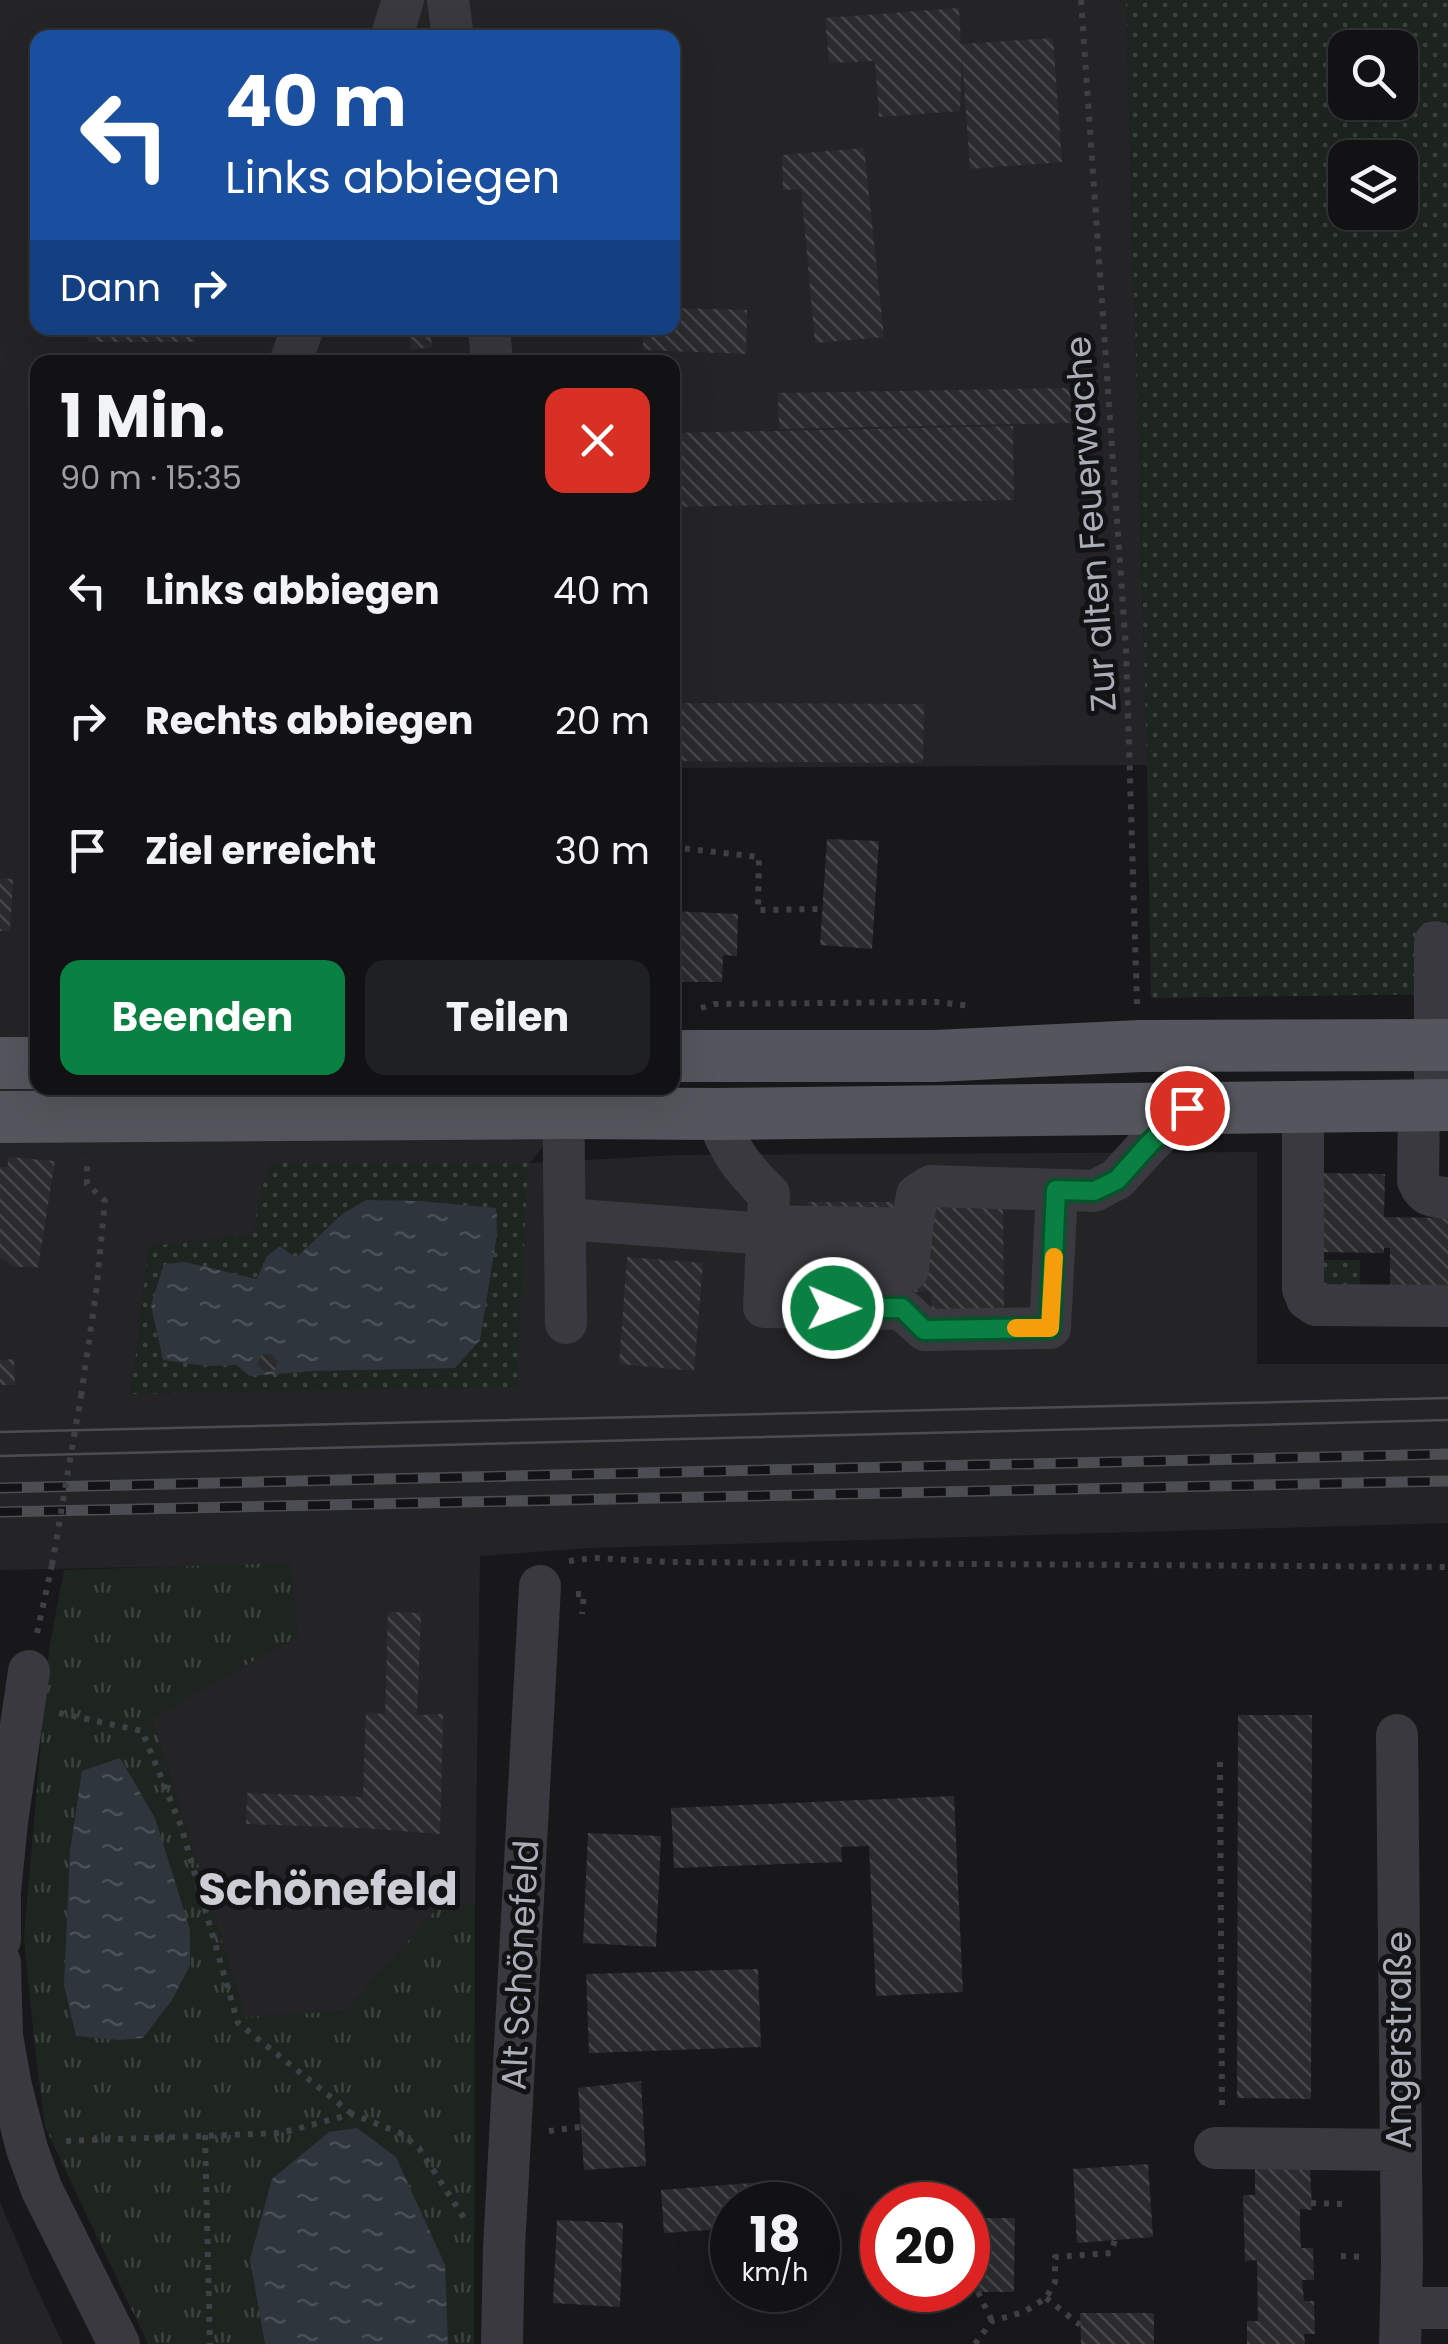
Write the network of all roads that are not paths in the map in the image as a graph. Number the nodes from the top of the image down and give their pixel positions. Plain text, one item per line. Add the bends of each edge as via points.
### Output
1 (403, 0) edge
2 (448, 0) edge
3 (394, 30) edge
4 (451, 30) edge
5 (1436, 942) dead end
6 (1442, 1045) edge
7 (680, 1056) edge
8 (30, 1063) edge
9 (0, 1064) edge
10 (564, 1100) edge
11 (183, 1102) edge
12 (1434, 1105) edge
13 (1303, 1107) junction
14 (1187, 1108) junction
15 (716, 1114) junction
16 (0, 1117) edge
17 (1056, 1190) junction
18 (1448, 1198) edge
19 (565, 1219) junction
20 (766, 1241) junction
21 (1448, 1306) edge
22 (566, 1322) dead end
23 (540, 1586) road end
24 (28, 1688) road end
25 (1397, 1735) dead end
26 (0, 1940) edge
27 (0, 1962) edge
28 (1218, 2148) road end
29 (1400, 2163) junction
30 (1321, 2194) dead end
31 (1448, 2308) edge
32 (1401, 2326) edge
33 (119, 2344) edge
34 (502, 2344) edge

1 - 3 street
2 - 4 street
5 - 6 street
6 - 7 main road
6 - 12 street
8 - 9 main road
10 - 11 main road
10 - 15 main road
10 - 19 street
11 - 16 main road via 98,1131
12 - 13 main road
12 - 18 street via 1418,1181 1422,1191
13 - 14 main road
13 - 21 street via 1306,1299 1316,1305
14 - 15 main road
14 - 17 street via 1117,1180 1094,1191
15 - 20 street via 727,1144 768,1194
17 - 20 street via 931,1186 917,1195 912,1229
17 - 20 street via 1050,1328 924,1330 902,1308 764,1306
19 - 20 street
19 - 22 street
23 - 34 street, Alt Schönefeld
24 - 26 street via 6,1822
25 - 29 street, Angerstraße
27 - 33 street via 2,2036 27,2150
28 - 29 street
29 - 30 street
29 - 32 street, Angerstraße
31 - 32 street

